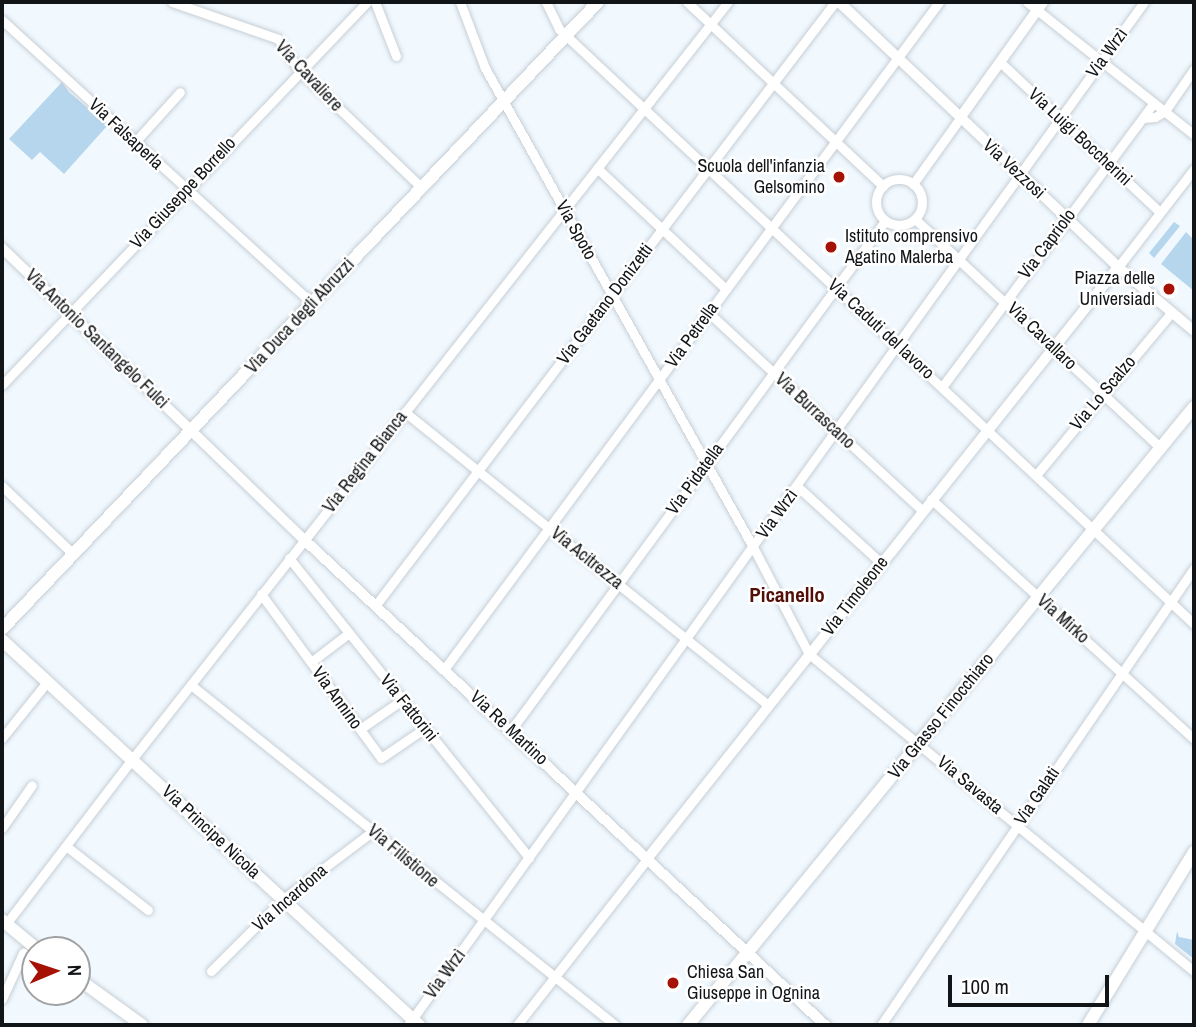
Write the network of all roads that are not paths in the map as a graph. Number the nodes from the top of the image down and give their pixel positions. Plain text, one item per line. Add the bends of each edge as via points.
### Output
1 (172, 2) edge
2 (367, 2) edge
3 (376, 2) edge
4 (460, 2) edge
5 (546, 2) edge
6 (598, 2) edge
7 (687, 2) edge
8 (728, 2) edge
9 (837, 2) edge
10 (939, 2) edge
11 (1027, 2) edge
12 (1144, 2) edge
13 (192, 5) edge
14 (1040, 6) edge
15 (2, 20) edge
16 (710, 24) junction
17 (566, 35) junction
18 (396, 56) dead end
19 (897, 58) junction
20 (1101, 61) junction
21 (1000, 62) junction
22 (1194, 69) edge
23 (299, 71) junction
24 (773, 82) junction
25 (180, 92) dead end
26 (504, 100) junction
27 (1154, 103) junction
28 (645, 107) junction
29 (1164, 111) junction
30 (960, 118) junction
31 (1143, 118) junction
32 (1060, 119) junction
33 (1194, 135) edge
34 (135, 142) junction
35 (836, 143) junction
36 (1107, 163) junction
37 (709, 167) junction
38 (597, 168) junction
39 (1194, 169) edge
40 (1020, 175) junction
41 (916, 180) junction
42 (879, 183) junction
43 (422, 188) junction
44 (185, 190) junction
45 (564, 210) junction
46 (1160, 212) junction
47 (1066, 218) junction
48 (919, 222) junction
49 (882, 224) junction
50 (773, 226) junction
51 (662, 229) junction
52 (2, 248) edge
53 (959, 259) junction
54 (1118, 267) junction
55 (836, 287) junction
56 (726, 289) junction
57 (612, 295) junction
58 (1005, 301) junction
59 (312, 303) junction
60 (1172, 312) junction
61 (69, 313) junction
62 (709, 313) junction
63 (1194, 331) edge
64 (897, 345) junction
65 (1052, 346) junction
66 (775, 373) junction
67 (660, 379) junction
68 (2, 385) edge
69 (942, 387) junction
70 (1102, 393) junction
71 (1194, 407) edge
72 (405, 412) junction
73 (987, 429) junction
74 (192, 430) junction
75 (836, 431) junction
76 (1161, 448) junction
77 (706, 464) junction
78 (478, 471) junction
79 (1036, 475) junction
80 (2, 486) edge
81 (797, 486) junction
82 (931, 499) junction
83 (922, 510) junction
84 (549, 528) junction
85 (1093, 529) junction
86 (304, 539) junction
87 (753, 547) junction
88 (72, 554) junction
89 (289, 558) junction
90 (881, 563) junction
91 (1194, 568) edge
92 (619, 584) junction
93 (261, 594) junction
94 (1039, 596) junction
95 (1171, 602) junction
96 (375, 606) junction
97 (1194, 624) edge
98 (2, 629) edge
99 (349, 633) junction
100 (687, 638) junction
101 (2, 640) edge
102 (809, 654) junction
103 (311, 662) junction
104 (446, 668) junction
105 (1122, 673) junction
106 (47, 682) junction
107 (191, 685) junction
108 (402, 700) junction
109 (768, 705) junction
110 (425, 728) junction
111 (360, 729) junction
112 (511, 730) junction
113 (2, 738) edge
114 (1194, 739) edge
115 (920, 742) junction
116 (132, 758) junction
117 (32, 785) dead end
118 (576, 792) junction
119 (1018, 825) junction
120 (2, 828) edge
121 (373, 831) junction
122 (66, 846) junction
123 (1194, 852) edge
124 (529, 858) junction
125 (647, 859) junction
126 (283, 899) junction
127 (148, 910) dead end
128 (4, 922) edge
129 (483, 922) junction
130 (1146, 930) junction
131 (21, 936) edge
132 (748, 953) junction
133 (21, 957) edge
134 (211, 971) dead end
135 (1194, 971) edge
136 (554, 978) junction
137 (91, 988) edge
138 (2, 999) edge
139 (413, 1023) edge
140 (142, 1025) edge
141 (517, 1025) edge
142 (615, 1025) edge
143 (688, 1025) edge
144 (825, 1025) edge
145 (881, 1025) edge
146 (1088, 1025) edge

1 - 13 street, Via Cavaliere
2 - 23 street, Via Giuseppe Borrello
3 - 18 street
4 - 26 street, Via Spoto via 485,68
5 - 17 street, Via Caduti del lavoro
6 - 17 main road, Via Duca degli Abruzzi
7 - 16 street
8 - 16 street, Via Regina Bianca
9 - 19 street, Via Vezzosi
9 - 24 street, Via Gaetano Donizetti
10 - 19 street, Via Petrella
11 - 14 street
12 - 20 street, Via Wrzì
13 - 23 street, Via Cavaliere via 278,39
14 - 20 street
14 - 21 street
15 - 34 street, Via Falsaperla
16 - 24 street
16 - 28 street, Via Regina Bianca
17 - 26 main road, Via Duca degli Abruzzi
17 - 28 street, Via Caduti del lavoro
19 - 30 street, Via Vezzosi
19 - 35 street, Via Petrella
20 - 27 street
20 - 32 street, Via Wrzì
21 - 30 street
21 - 32 street, Via Luigi Boccherini
22 - 29 street
23 - 43 street, Via Cavaliere
23 - 44 street, Via Giuseppe Borrello
24 - 35 street
24 - 37 street, Via Gaetano Donizetti
25 - 34 street
26 - 43 main road, Via Duca degli Abruzzi
26 - 45 street, Via Spoto
27 - 29 street
27 - 31 street, Via Capriolo
28 - 37 street, Via Caduti del lavoro
28 - 38 street, Via Regina Bianca
29 - 31 street
29 - 33 street
30 - 40 street, Via Vezzosi
30 - 41 street
31 - 36 street, Via Capriolo
32 - 36 street, Via Luigi Boccherini
32 - 40 street, Via Wrzì
34 - 44 street, Via Falsaperla
35 - 42 street
35 - 50 street, Via Petrella
36 - 46 street, Via Luigi Boccherini
36 - 47 street, Via Capriolo
37 - 50 street, Via Caduti del lavoro
37 - 51 street, Via Gaetano Donizetti
38 - 45 street, Via Regina Bianca
38 - 51 street
39 - 46 street, Via Timoleone
40 - 47 street, Via Vezzosi
40 - 53 street, Via Wrzì
41 - 42 street
41 - 48 street via 922,198
42 - 49 street via 877,207
43 - 59 main road, Via Duca degli Abruzzi
44 - 59 street, Via Falsaperla
44 - 61 street, Via Giuseppe Borrello
45 - 57 street, Via Spoto
45 - 72 street, Via Regina Bianca
46 - 54 street, Via Timoleone
47 - 54 street, Via Vezzosi
47 - 58 street, Via Capriolo
48 - 49 street
48 - 53 street, Via Cavallaro
49 - 55 street, Via Pidatella
50 - 55 street, Via Caduti del lavoro
50 - 56 street, Via Petrella
51 - 56 street
51 - 57 street, Via Gaetano Donizetti
52 - 61 street, Via Antonio Santangelo Fulci
53 - 58 street, Via Cavallaro
53 - 64 street, Via Wrzì
54 - 60 street, Via Vezzosi
54 - 65 street, Via Timoleone
55 - 64 street, Via Caduti del lavoro
55 - 66 street, Via Pidatella
56 - 62 street, Via Petrella
57 - 67 street, Via Spoto
57 - 78 street, Via Gaetano Donizetti
58 - 65 street, Via Cavallaro
58 - 69 street, Via Capriolo
59 - 74 main road, Via Duca degli Abruzzi
60 - 63 street, Via Vezzosi
60 - 70 street, Via Lo Scalzo
61 - 68 street, Via Giuseppe Borrello
61 - 74 street, Via Antonio Santangelo Fulci
62 - 66 street, Via Burrascano
62 - 67 street, Via Petrella
64 - 69 street, Via Caduti del lavoro
64 - 75 street, Via Wrzì
65 - 70 street, Via Cavallaro
65 - 73 street, Via Timoleone
66 - 75 street, Via Burrascano
66 - 77 street, Via Pidatella
67 - 77 street, Via Spoto
67 - 84 street, Via Petrella
69 - 73 street, Via Caduti del lavoro
70 - 76 street, Via Cavallaro
70 - 79 street, Via Lo Scalzo
71 - 76 main road, Via Grasso Finocchiaro
72 - 78 street, Via Acitrezza
72 - 86 street, Via Regina Bianca
73 - 79 street, Via Caduti del lavoro
73 - 82 street, Via Timoleone
74 - 86 street, Via Re Martino
74 - 88 main road, Via Duca degli Abruzzi
75 - 81 street, Via Wrzì
75 - 83 street, Via Burrascano
76 - 85 main road, Via Grasso Finocchiaro
77 - 87 street, Via Spoto
77 - 92 street, Via Pidatella
78 - 84 street, Via Acitrezza
78 - 96 street, Via Gaetano Donizetti
79 - 85 street, Via Caduti del lavoro
80 - 88 street
81 - 87 street, Via Wrzì
81 - 90 street
82 - 83 street, Via Timoleone
82 - 94 street, Via Mirko
83 - 90 street, Via Timoleone
84 - 92 street, Via Acitrezza
84 - 104 street, Via Petrella
85 - 94 main road, Via Grasso Finocchiaro
85 - 95 street, Via Caduti del lavoro
86 - 89 street, Via Regina Bianca
86 - 96 street, Via Re Martino
87 - 100 street, Via Wrzì
87 - 102 street, Via Spoto
88 - 98 main road, Via Duca degli Abruzzi
89 - 93 street, Via Regina Bianca
89 - 99 street, Via Fattorini
90 - 102 street, Via Timoleone
91 - 95 street, Via Galati
92 - 100 street, Via Acitrezza
92 - 112 street, Via Pidatella
93 - 103 street, Via Annino
93 - 107 street, Via Regina Bianca
94 - 105 street, Via Mirko
94 - 115 main road, Via Grasso Finocchiaro
95 - 97 street, Via Caduti del lavoro
95 - 105 street, Via Galati
96 - 104 street, Via Re Martino
99 - 103 street
99 - 108 street, Via Fattorini
100 - 109 street, Via Acitrezza
100 - 118 street, Via Wrzì
101 - 106 main road, Via Principe Nicola
102 - 109 street, Via Timoleone
102 - 115 street, Via Savasta
103 - 111 street, Via Annino
104 - 112 street, Via Re Martino
105 - 114 street, Via Mirko
105 - 119 street, Via Galati
106 - 113 street
106 - 116 main road, Via Principe Nicola
107 - 116 street, Via Regina Bianca
107 - 121 street, Via Filistione
108 - 110 street, Via Fattorini
108 - 111 street
109 - 125 street, Via Timoleone
110 - 111 street, Via Annino via 381,758
110 - 124 street, Via Fattorini
112 - 118 street, Via Re Martino
115 - 119 street, Via Savasta
115 - 132 main road, Via Grasso Finocchiaro
116 - 122 street, Via Regina Bianca
116 - 126 main road, Via Principe Nicola
117 - 120 street
118 - 124 street, Via Wrzì
118 - 125 street, Via Re Martino
119 - 130 street, Via Savasta
119 - 145 street, Via Galati
121 - 126 street, Via Incardona
121 - 129 street, Via Filistione
122 - 127 street
122 - 128 street, Via Regina Bianca
123 - 130 main road
124 - 129 street, Via Wrzì
125 - 132 street, Via Re Martino
125 - 136 street, Via Timoleone
126 - 134 street, Via Incardona
126 - 139 main road, Via Principe Nicola
128 - 131 main road
129 - 136 street, Via Filistione
129 - 139 street, Via Wrzì
130 - 135 street, Via Savasta
130 - 146 main road
132 - 143 main road, Via Grasso Finocchiaro
132 - 144 street, Via Re Martino
133 - 138 street
136 - 141 street, Via Timoleone
136 - 142 street, Via Filistione
137 - 140 main road

